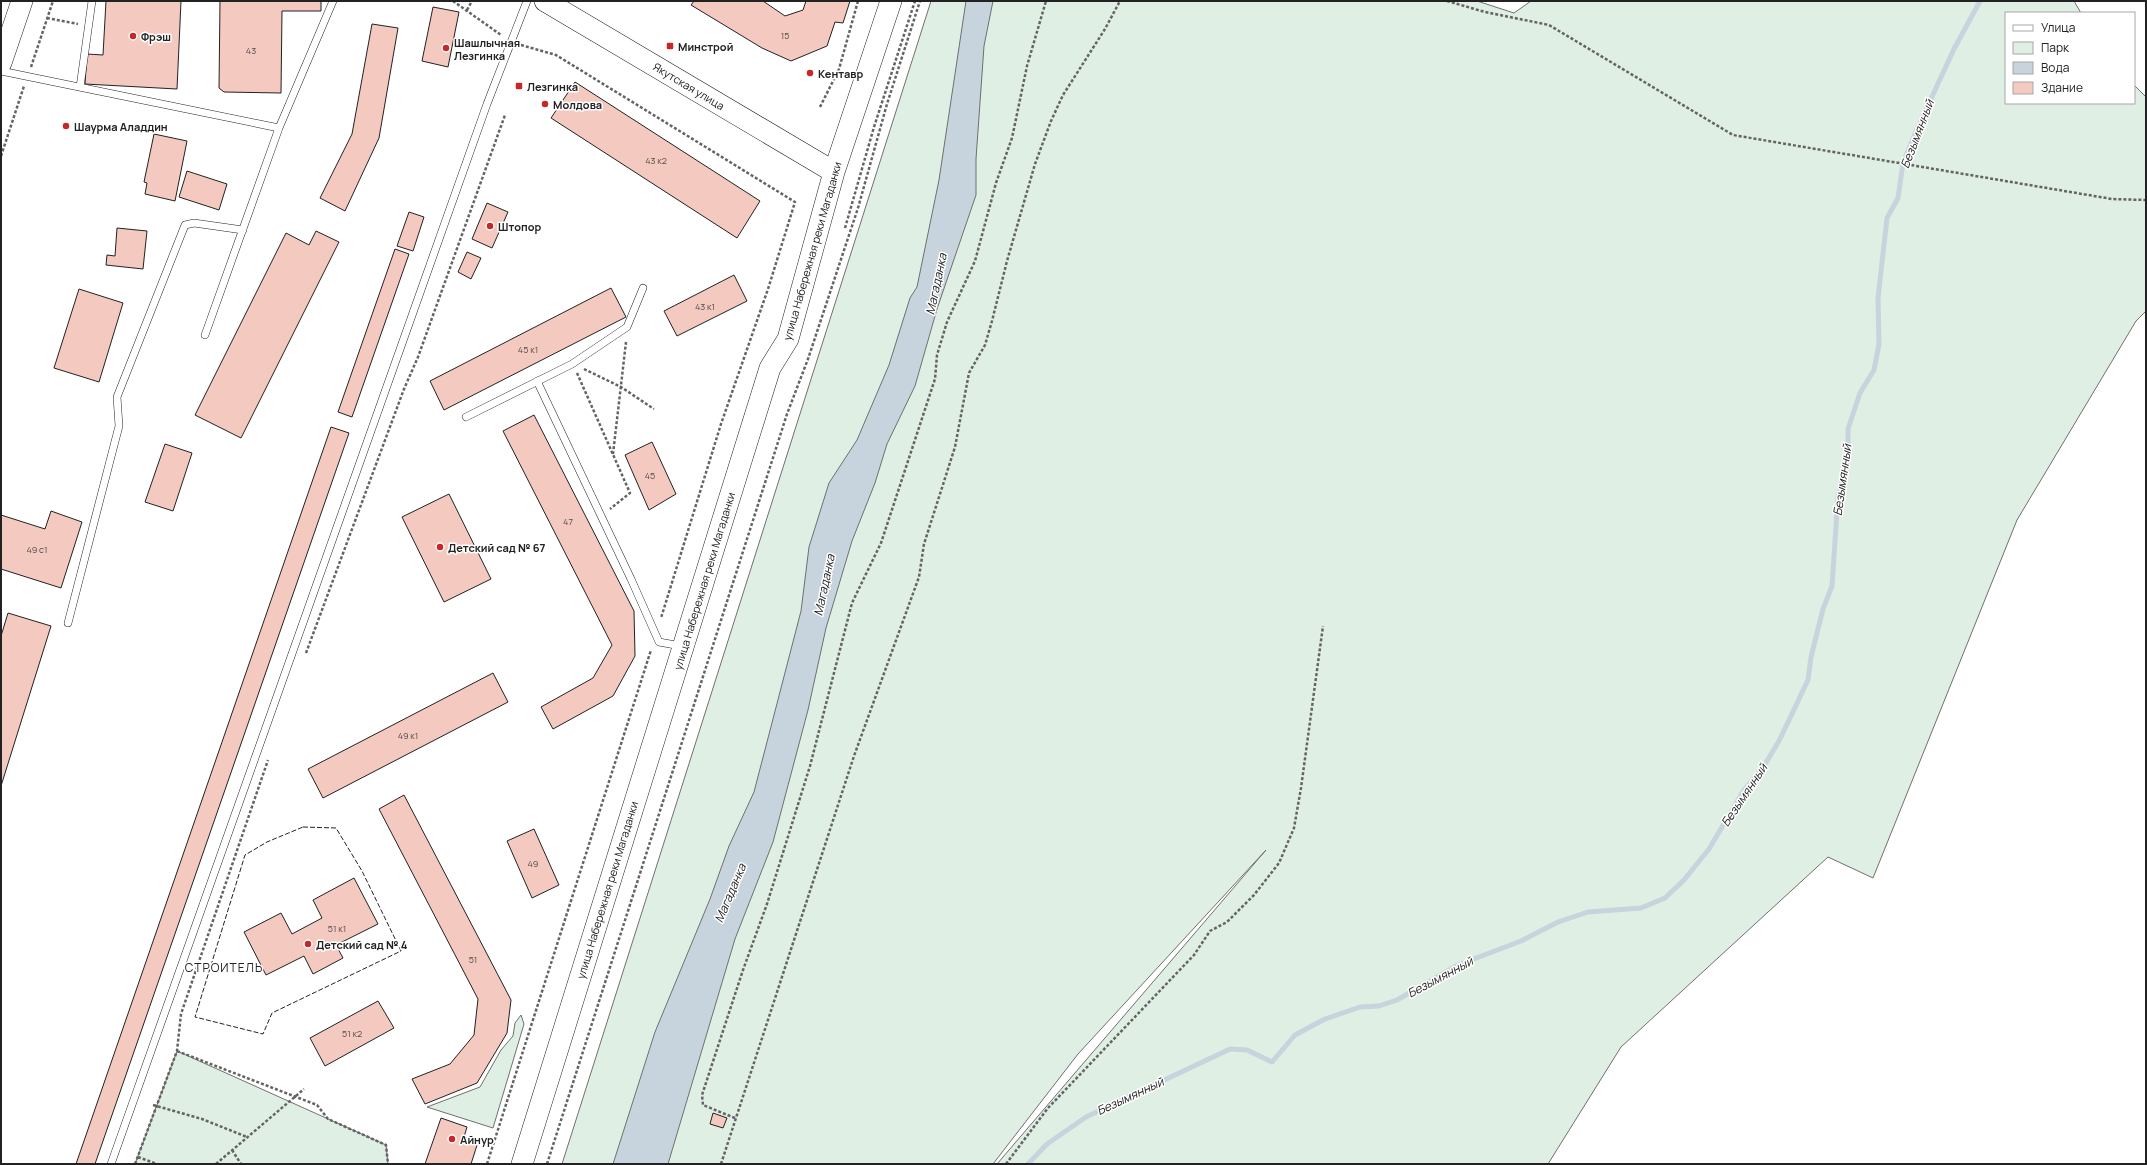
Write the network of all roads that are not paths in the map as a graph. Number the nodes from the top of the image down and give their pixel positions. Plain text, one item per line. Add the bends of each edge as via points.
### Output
1 (22, 1) edge
2 (92, 1) edge
3 (333, 1) edge
4 (527, 1) edge
5 (545, 1) edge
6 (891, 1) edge
7 (1, 63) edge
8 (1, 71) edge
9 (80, 87) junction
10 (279, 128) junction
11 (834, 172) junction
12 (243, 230) junction
13 (643, 288) dead end
14 (205, 335) dead end
15 (537, 382) junction
16 (466, 417) dead end
17 (68, 623) dead end
18 (683, 647) junction
19 (111, 1164) edge
20 (522, 1164) edge

1 - 7 street
2 - 9 lane
3 - 10 lane
4 - 19 lane via 476,133
5 - 11 street, Якутская улица
6 - 11 street, улица Набережная реки Магаданки
8 - 9 lane
9 - 10 lane
10 - 12 lane
11 - 18 street, улица Набережная реки Магаданки via 788,339 770,368
12 - 14 lane
12 - 17 lane via 194,223 185,225 117,397 119,426
13 - 15 lane via 627,327 572,364
15 - 16 lane
15 - 18 lane via 659,642
18 - 20 street, улица Набережная реки Магаданки

